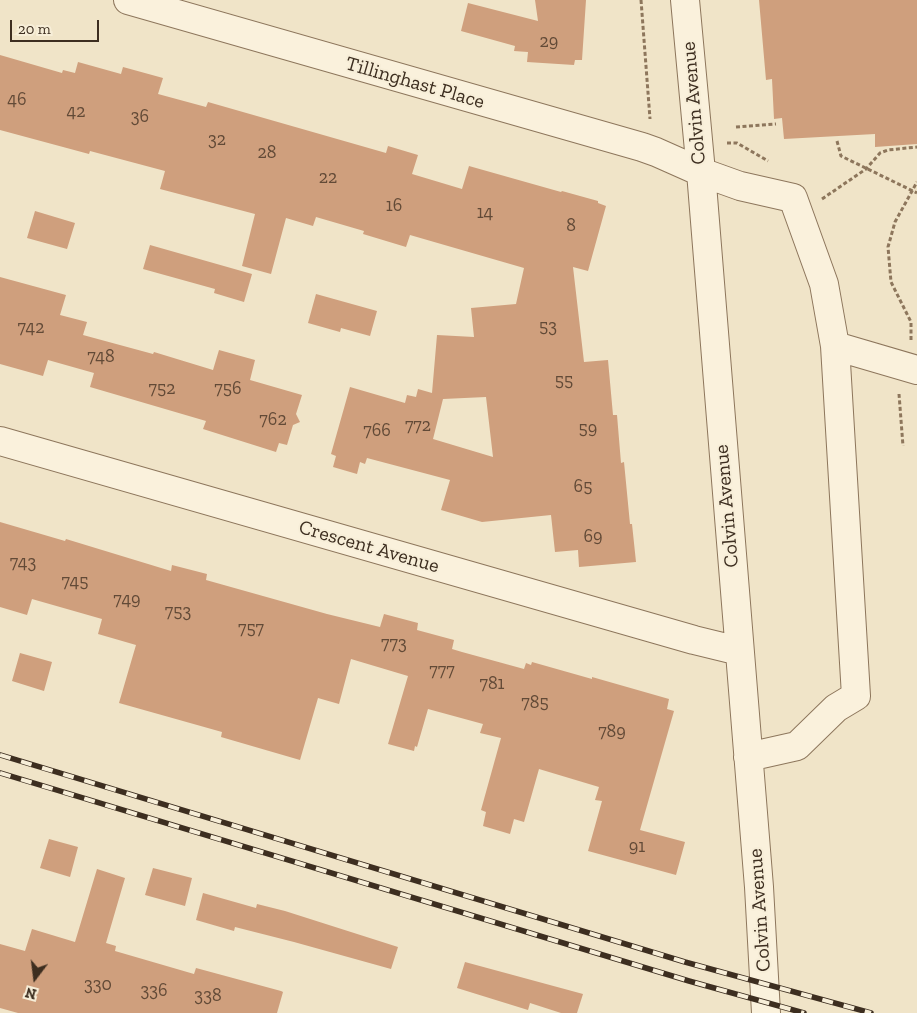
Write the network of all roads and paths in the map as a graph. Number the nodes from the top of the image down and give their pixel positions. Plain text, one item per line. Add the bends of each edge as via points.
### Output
1 (128, 0) edge
2 (641, 0) edge
3 (685, 0) edge
4 (650, 120) dead end
5 (776, 124) dead end
6 (736, 126) dead end
7 (837, 141) dead end
8 (725, 143) dead end
9 (738, 143) dead end
10 (917, 147) edge
11 (866, 169) junction
12 (701, 172) junction
13 (917, 182) edge
14 (912, 190) junction
15 (917, 193) edge
16 (822, 199) dead end
17 (911, 322) dead end
18 (835, 346) junction
19 (917, 370) edge
20 (899, 394) dead end
21 (0, 441) edge
22 (903, 446) dead end
23 (739, 651) junction
24 (748, 757) junction
25 (766, 1013) edge

1 - 12 street, Tillinghast Place via 656,152
2 - 4 path
3 - 12 street, Colvin Avenue
5 - 6 path
7 - 11 path via 841,156
8 - 9 path
10 - 11 path via 880,153
11 - 14 path
11 - 16 path
12 - 18 street, Tillinghast Place via 740,186 793,198 824,284
12 - 23 street, Colvin Avenue
13 - 14 path
14 - 15 path
14 - 17 path via 895,222 888,247 891,282
18 - 19 street
18 - 24 street via 856,696 836,708 797,746
20 - 22 path
21 - 23 street, Crescent Avenue
23 - 24 street, Colvin Avenue
24 - 25 street, Colvin Avenue

